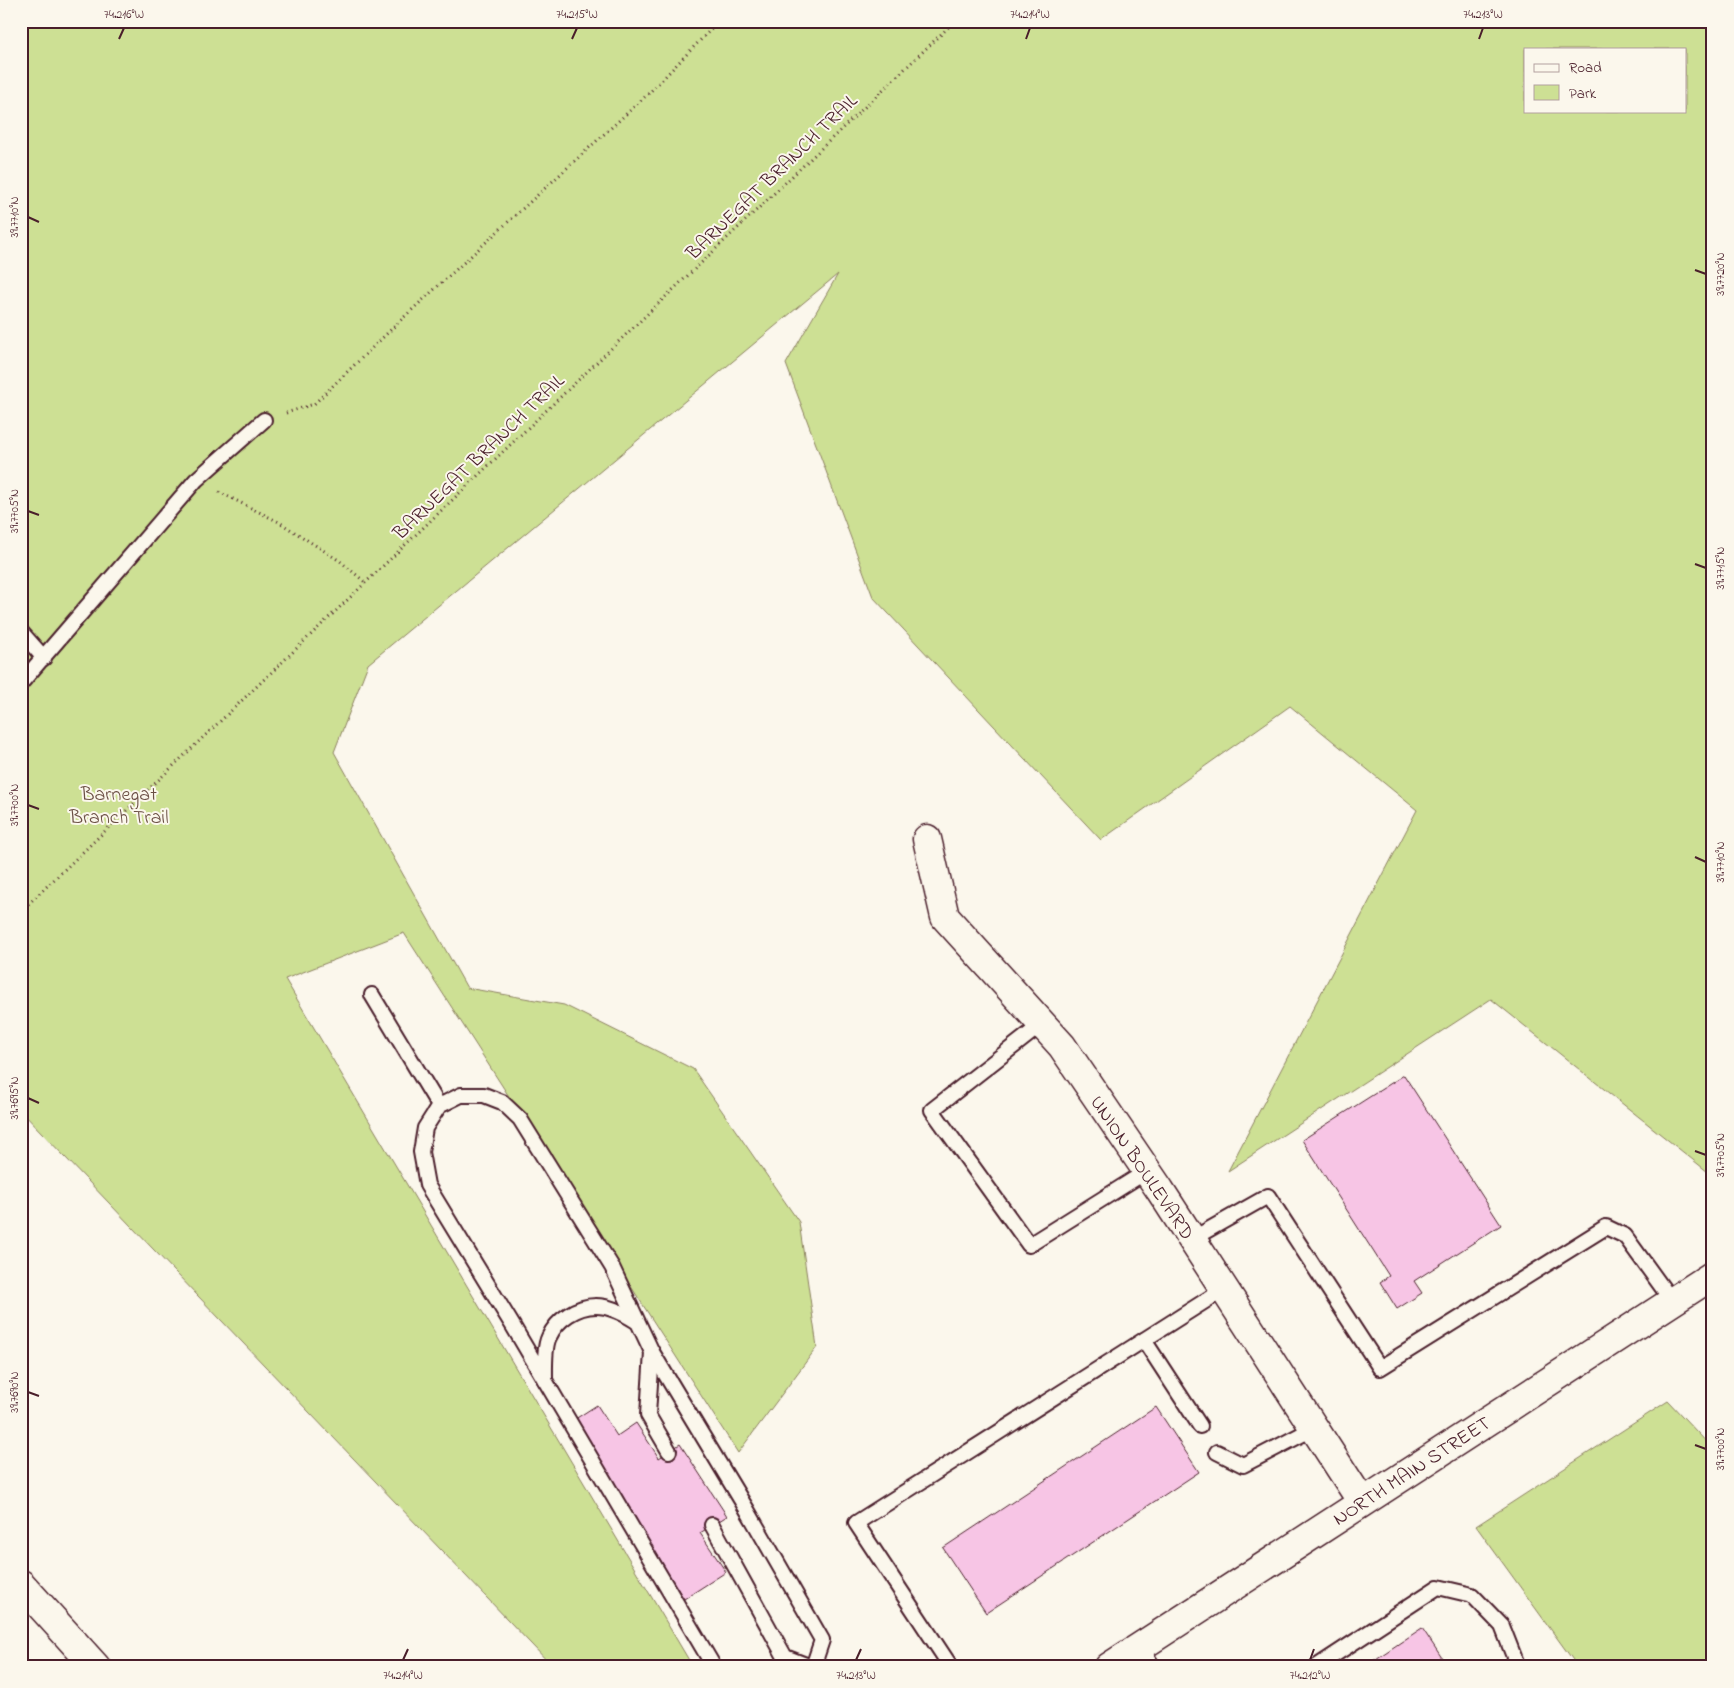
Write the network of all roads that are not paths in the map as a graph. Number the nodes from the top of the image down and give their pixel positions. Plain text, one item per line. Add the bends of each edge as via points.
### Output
1 (264, 420) road end
2 (21, 632) edge
3 (44, 658) junction
4 (21, 683) edge
5 (927, 839) dead end
6 (372, 994) dead end
7 (1042, 1024) junction
8 (439, 1106) junction
9 (1147, 1171) junction
10 (1192, 1239) junction
11 (1713, 1274) edge
12 (1224, 1289) junction
13 (1672, 1301) junction
14 (637, 1322) junction
15 (1144, 1340) junction
16 (652, 1352) junction
17 (545, 1381) junction
18 (1200, 1426) dead end
19 (1314, 1428) junction
20 (670, 1451) dead end
21 (1217, 1452) dead end
22 (1362, 1502) junction
23 (712, 1526) dead end
24 (21, 1584) edge
25 (1147, 1657) edge
26 (96, 1667) edge
27 (714, 1667) edge
28 (812, 1667) edge
29 (951, 1667) edge
30 (1109, 1667) edge
31 (1316, 1667) edge
32 (1518, 1667) edge

1 - 3 lane via 196,480
2 - 3 lane
3 - 4 lane
5 - 7 main road, UNION BOULEVARD via 946,917
6 - 8 lane
7 - 9 main road, UNION BOULEVARD via 1062,1046
7 - 9 lane via 932,1110 1028,1245
8 - 14 lane via 461,1095 484,1095 502,1102 520,1119 612,1267
8 - 17 lane via 424,1128 421,1152 427,1185
9 - 10 main road, UNION BOULEVARD
10 - 12 main road, UNION BOULEVARD
10 - 13 lane via 1268,1196 1380,1368 1606,1227 1625,1236
11 - 13 main road, NORTH MAIN STREET
12 - 15 lane
12 - 19 main road, UNION BOULEVARD
13 - 22 main road, NORTH MAIN STREET
14 - 16 lane
14 - 17 lane via 622,1312 596,1306 577,1310 560,1320 548,1338
15 - 18 lane
15 - 29 lane via 856,1523
16 - 20 lane via 648,1415
16 - 28 lane via 822,1640
17 - 27 lane
19 - 21 lane via 1243,1465
19 - 22 main road, UNION BOULEVARD
22 - 25 main road, NORTH MAIN STREET
23 - 28 lane via 785,1657
24 - 26 main road
25 - 30 main road, NORTH MAIN STREET
31 - 32 lane via 1438,1587 1472,1595 1502,1626

